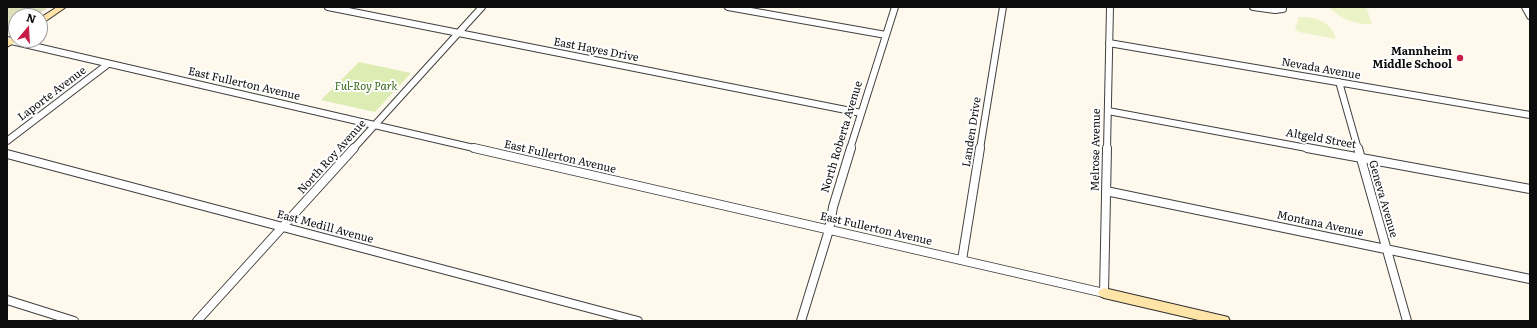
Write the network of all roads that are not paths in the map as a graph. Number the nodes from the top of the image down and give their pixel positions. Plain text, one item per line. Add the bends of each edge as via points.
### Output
1 (62, 7) edge
2 (328, 7) edge
3 (482, 7) edge
4 (728, 7) edge
5 (895, 7) edge
6 (1003, 7) edge
7 (1110, 7) edge
8 (1254, 7) edge
9 (1283, 7) edge
10 (1525, 7) edge
11 (1530, 16) edge
12 (48, 17) edge
13 (458, 33) junction
14 (886, 35) junction
15 (1109, 43) junction
16 (40, 48) edge
17 (108, 64) junction
18 (1339, 82) junction
19 (1108, 111) junction
20 (861, 113) junction
21 (1530, 115) edge
22 (376, 126) junction
23 (7, 141) edge
24 (7, 154) edge
25 (1360, 157) junction
26 (1530, 190) edge
27 (1106, 191) junction
28 (283, 227) junction
29 (829, 230) junction
30 (1386, 249) junction
31 (962, 260) junction
32 (1530, 279) edge
33 (1104, 293) junction
34 (7, 300) edge
35 (74, 321) edge
36 (197, 321) edge
37 (638, 321) edge
38 (801, 321) edge
39 (1224, 321) edge
40 (1407, 321) edge

1 - 12 street
2 - 13 street, East Hayes Drive
3 - 13 street, North Roy Avenue
4 - 14 street
5 - 14 street, North Roberta Avenue
6 - 31 street, Landen Drive
7 - 15 street, Melrose Avenue
8 - 9 street via 1275,10
10 - 11 street
13 - 20 street, East Hayes Drive
13 - 22 street, North Roy Avenue
14 - 20 street, North Roberta Avenue
15 - 18 street, Nevada Avenue
15 - 19 street, Melrose Avenue
16 - 17 street, East Fullerton Avenue
17 - 22 street, East Fullerton Avenue
17 - 23 street, Laporte Avenue
18 - 21 street, Nevada Avenue
18 - 25 street, Geneva Avenue
19 - 25 street, Altgeld Street
19 - 27 street, Melrose Avenue
20 - 29 street, North Roberta Avenue via 833,206
22 - 28 street, North Roy Avenue
22 - 29 street, East Fullerton Avenue
24 - 28 street, East Medill Avenue
25 - 26 street, Altgeld Street
25 - 30 street, Geneva Avenue
27 - 30 street, Montana Avenue
27 - 33 street, Melrose Avenue
28 - 36 street, North Roy Avenue
28 - 37 street, East Medill Avenue
29 - 31 street, East Fullerton Avenue
29 - 38 street, North Roberta Avenue
30 - 32 street, Montana Avenue
30 - 40 street, Geneva Avenue
31 - 33 street, East Fullerton Avenue
33 - 39 street
34 - 35 street

